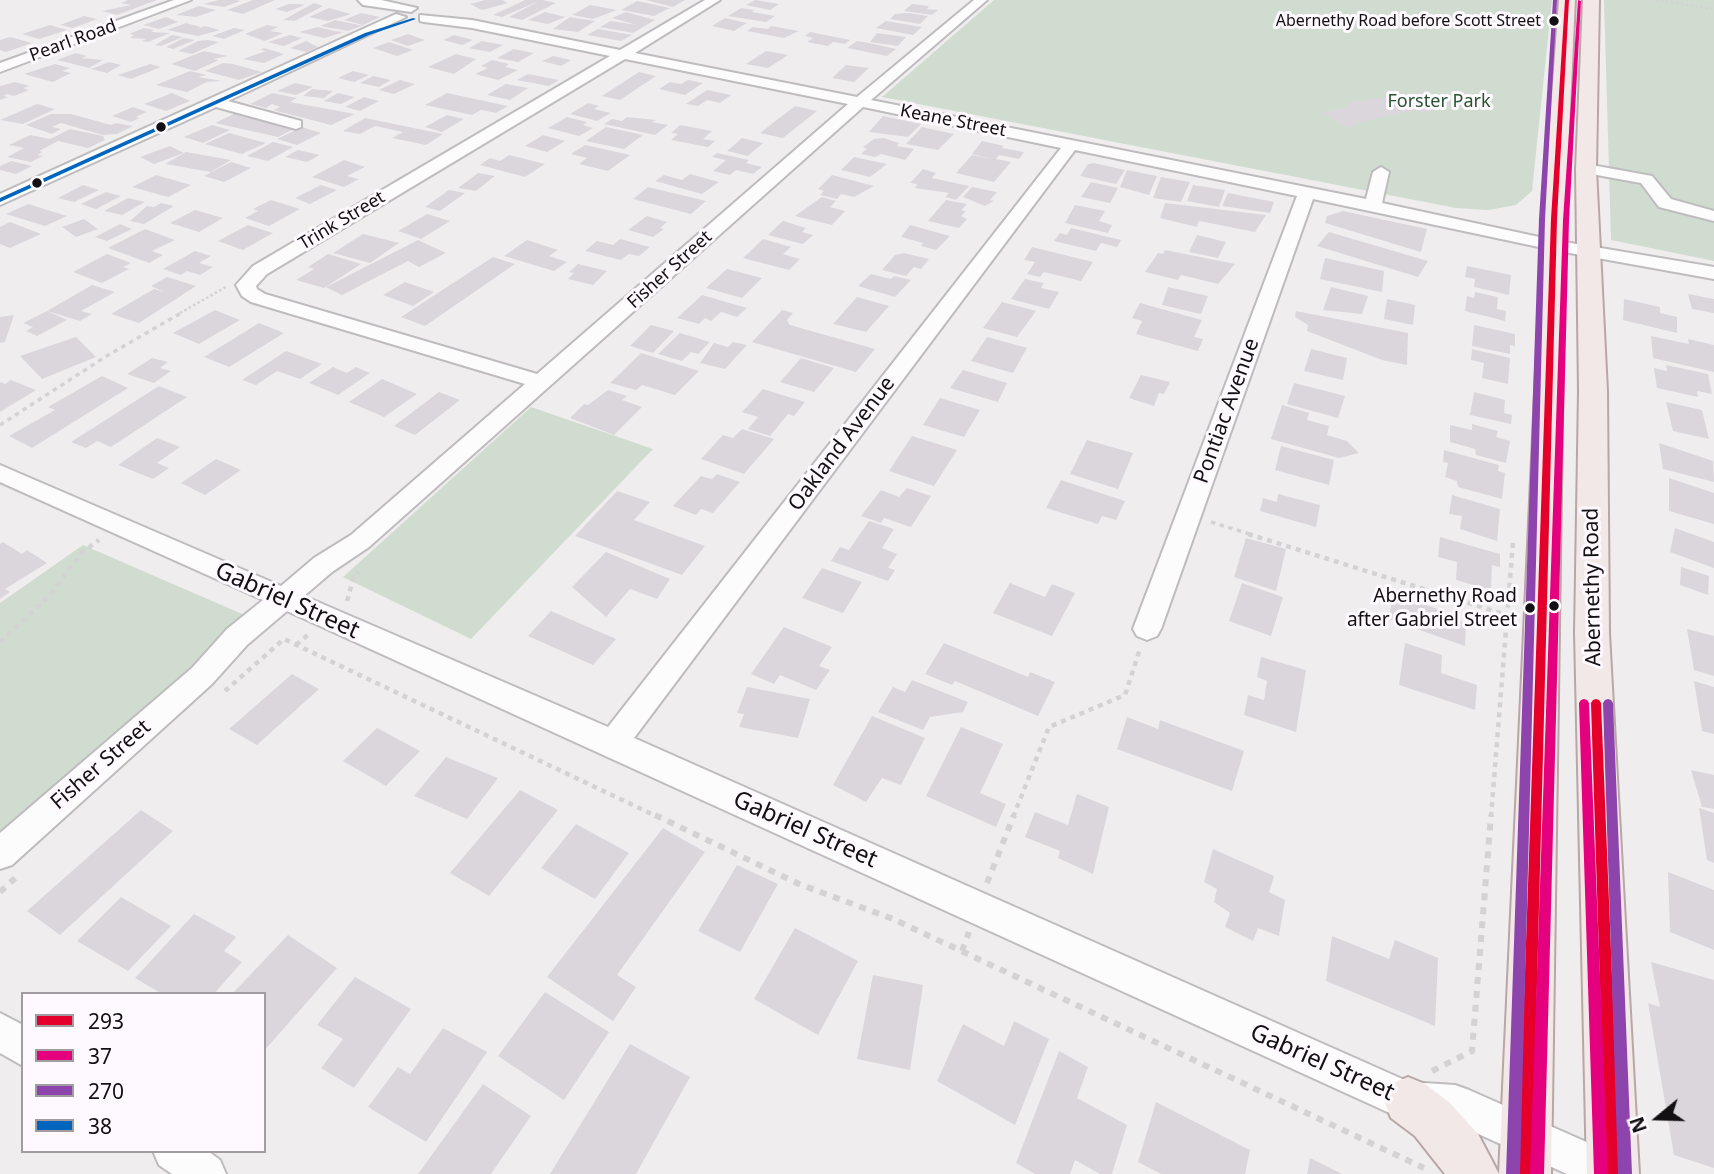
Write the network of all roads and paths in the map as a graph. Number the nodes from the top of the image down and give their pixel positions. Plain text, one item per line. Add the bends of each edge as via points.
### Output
1 (185, 0) edge
2 (713, 0) edge
3 (981, 0) edge
4 (1567, 0) edge
5 (1590, 0) edge
6 (1656, 0) edge
7 (359, 1) edge
8 (1714, 9) edge
9 (422, 11) junction
10 (621, 54) junction
11 (0, 68) edge
12 (215, 102) junction
13 (860, 102) junction
14 (296, 124) dead end
15 (1071, 145) junction
16 (1586, 169) junction
17 (1381, 172) dead end
18 (1307, 192) junction
19 (0, 200) edge
20 (1373, 206) junction
21 (1714, 216) edge
22 (1433, 218) junction
23 (1554, 233) junction
24 (1589, 246) junction
25 (1714, 273) edge
26 (246, 285) junction
27 (544, 383) junction
28 (0, 425) edge
29 (0, 473) edge
30 (1189, 515) junction
31 (118, 526) junction
32 (1514, 533) dead end
33 (362, 554) junction
34 (354, 576) dead end
35 (291, 604) junction
36 (1507, 615) junction
37 (1147, 629) joint
38 (0, 642) edge
39 (213, 685) junction
40 (613, 743) junction
41 (10, 864) edge
42 (0, 892) edge
43 (978, 907) junction
44 (962, 951) junction
45 (0, 1031) edge
46 (21, 1046) edge
47 (1417, 1087) junction
48 (176, 1153) edge
49 (1526, 1155) edge
50 (206, 1174) edge
51 (1435, 1174) edge
52 (1473, 1174) edge
53 (1613, 1174) edge

1 - 11 street, Pearl Road
2 - 10 street, Trink Street
3 - 13 street, Fisher Street
4 - 23 main road
5 - 16 main road, Abernethy Road
6 - 8 path
7 - 9 street, Keane Street
9 - 10 street, Keane Street
9 - 12 street
10 - 13 street, Keane Street
10 - 26 street, Trink Street via 260,271
12 - 14 street
12 - 19 street
13 - 15 street, Keane Street
13 - 27 street, Fisher Street
15 - 18 street, Keane Street
15 - 40 street, Oakland Avenue
16 - 21 street via 1646,179 1665,203
16 - 24 main road, Abernethy Road
17 - 20 street
18 - 20 street, Keane Street
18 - 30 street, Pontiac Avenue
20 - 22 street, Keane Street
22 - 23 street, Keane Street
22 - 23 street, Keane Street via 1521,225
23 - 24 street, Keane Street
23 - 49 main road
24 - 25 street, Keane Street
24 - 53 main road, Abernethy Road via 1592,633
26 - 27 street via 258,298
26 - 28 path via 222,288
27 - 33 street, Fisher Street
29 - 31 street, Gabriel Street
30 - 36 path
30 - 37 street, Pontiac Avenue
31 - 35 street, Gabriel Street
31 - 38 path via 80,554 51,594
32 - 36 path
33 - 34 path
33 - 35 street, Fisher Street
35 - 39 street, Fisher Street
35 - 40 street, Gabriel Street
36 - 47 path via 1472,1051
37 - 43 path via 1125,695 1049,727
39 - 41 street, Fisher Street
39 - 44 path via 284,639 799,884 894,919
40 - 43 street, Gabriel Street
41 - 42 path
43 - 44 path
43 - 47 street, Gabriel Street
44 - 51 path
45 - 46 street
47 - 49 street, Gabriel Street via 1455,1104
47 - 52 main road via 1432,1119
48 - 50 street
49 - 53 street, Gabriel Street

